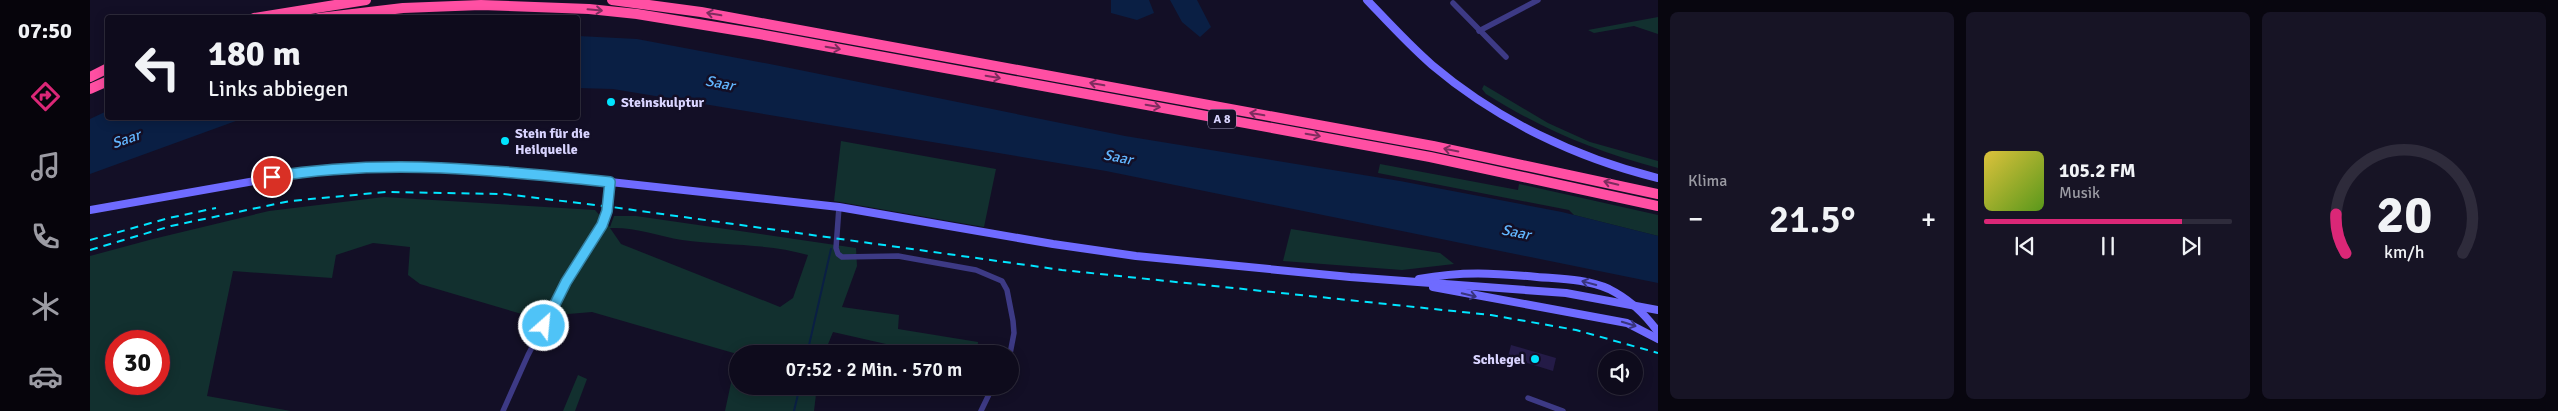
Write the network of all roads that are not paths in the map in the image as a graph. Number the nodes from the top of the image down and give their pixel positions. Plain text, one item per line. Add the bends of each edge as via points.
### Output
1 (366, 0) edge
2 (612, 0) edge
3 (1367, 0) edge
4 (1538, 0) edge
5 (1453, 3) dead end
6 (273, 15) edge
7 (348, 15) edge
8 (1480, 31) junction
9 (1506, 57) dead end
10 (105, 69) edge
11 (90, 76) edge
12 (105, 82) edge
13 (90, 89) edge
14 (1658, 178) edge
15 (610, 182) junction
16 (1658, 194) edge
17 (839, 206) junction
18 (1658, 206) edge
19 (90, 210) edge
20 (1404, 281) junction
21 (1658, 310) edge
22 (1658, 332) edge
23 (1658, 339) edge
24 (1012, 345) edge
25 (989, 395) edge
26 (1528, 398) dead end
27 (503, 411) edge
28 (981, 411) edge
29 (1563, 411) edge

1 - 6 highway
16 -> 2 highway, A 8 via 1432,146 762,23
3 - 14 main road via 1418,52 1460,86 1521,126 1598,160
4 - 8 street
5 - 8 street
7 -> 18 highway, A 8 via 437,6 540,6 637,14 1430,157
8 - 9 street
10 - 11 highway
12 - 13 highway
15 - 17 main road
15 - 19 main road via 403,166 354,166 279,175
15 - 27 street via 602,225 566,282 528,354
17 - 20 main road via 1096,251 1254,269
17 - 24 street via 836,248 842,257 898,256 976,270 1002,280 1013,321
20 - 21 main road via 1566,293
22 -> 20 main road via 1631,303 1607,288 1582,281 1463,272
20 -> 23 main road via 1627,323
25 - 28 street
26 - 29 street

